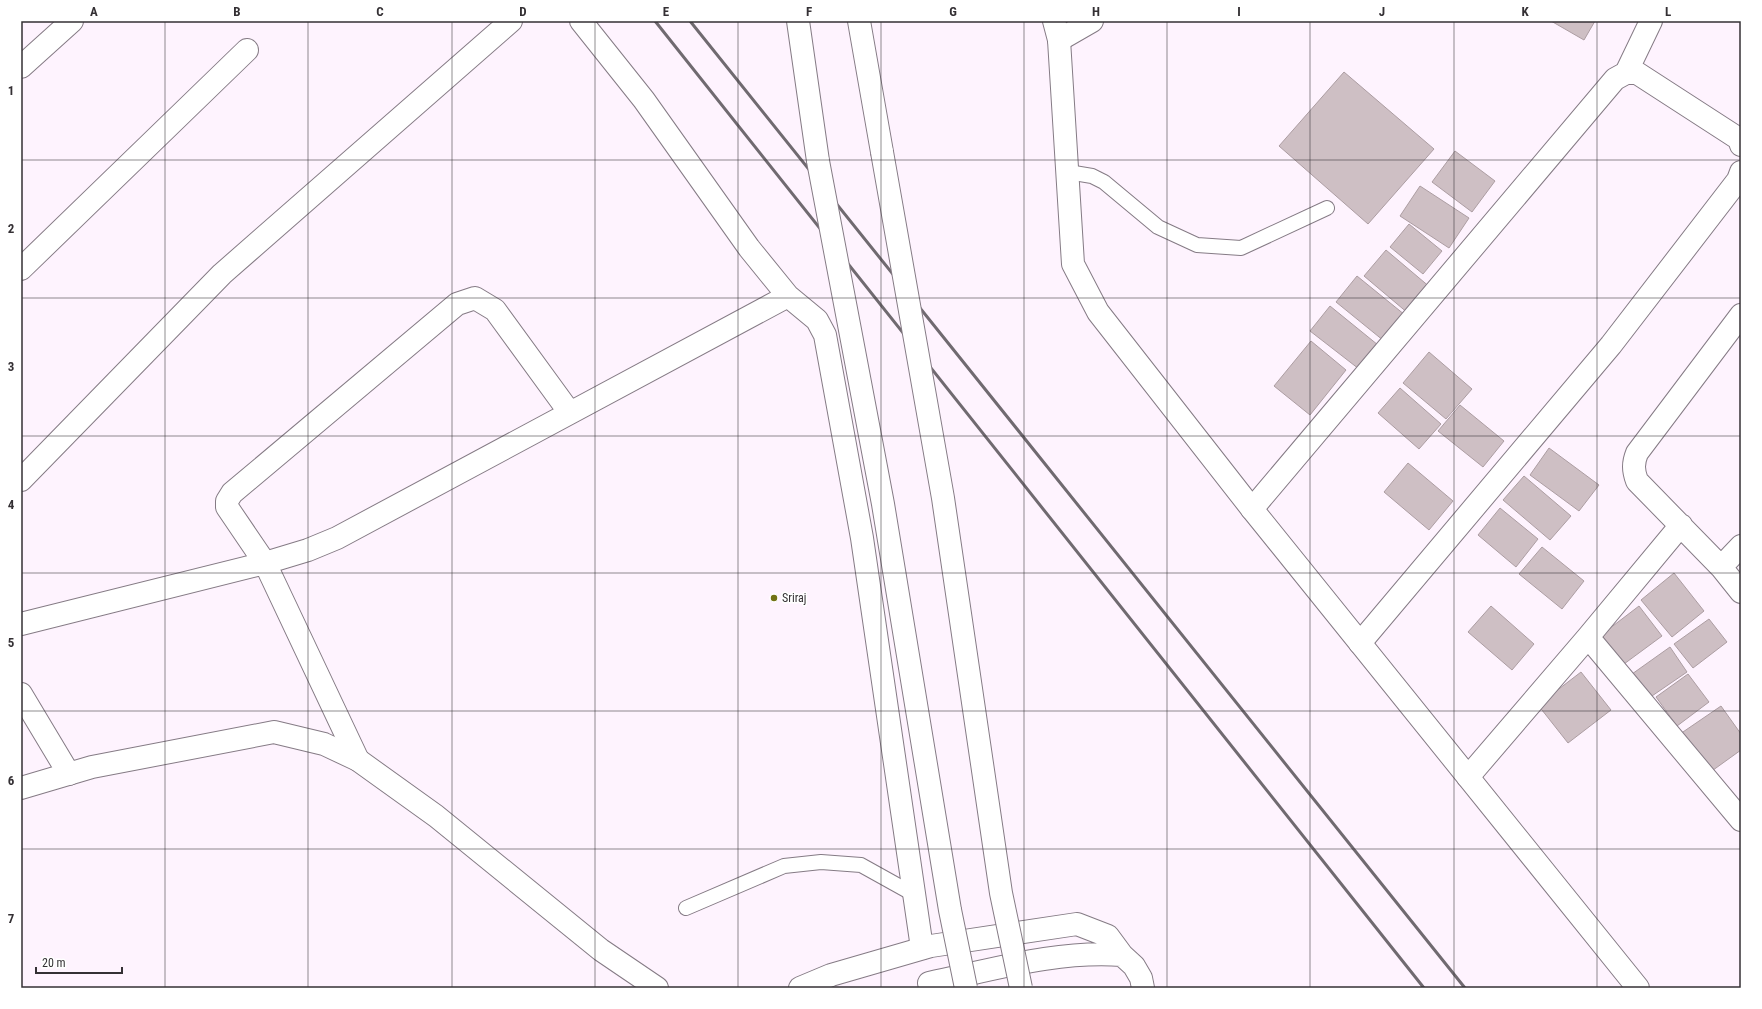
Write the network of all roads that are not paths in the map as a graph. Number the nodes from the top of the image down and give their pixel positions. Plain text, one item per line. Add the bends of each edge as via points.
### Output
1 (72, 21) edge
2 (511, 21) edge
3 (580, 21) edge
4 (798, 21) edge
5 (859, 21) edge
6 (1092, 21) edge
7 (1651, 21) edge
8 (1056, 30) edge
9 (248, 50) dead end
10 (21, 67) edge
11 (1626, 73) junction
12 (1741, 145) edge
13 (1068, 172) junction
14 (1741, 172) edge
15 (1327, 208) dead end
16 (21, 269) edge
17 (788, 296) junction
18 (1741, 315) edge
19 (570, 413) junction
20 (21, 480) edge
21 (1252, 509) junction
22 (1680, 525) junction
23 (1741, 546) edge
24 (264, 563) junction
25 (1721, 567) junction
26 (1741, 592) edge
27 (21, 624) edge
28 (1588, 637) junction
29 (1360, 643) junction
30 (21, 694) edge
31 (358, 760) junction
32 (69, 774) junction
33 (1468, 777) junction
34 (21, 788) edge
35 (1741, 820) edge
36 (915, 895) junction
37 (686, 908) dead end
38 (922, 948) junction
39 (1122, 955) junction
40 (929, 985) edge
41 (657, 988) edge
42 (800, 988) edge
43 (966, 988) edge
44 (1020, 988) edge
45 (1143, 988) edge
46 (1638, 988) edge

1 - 10 main road
2 - 20 main road via 222,274
3 - 17 main road via 644,100 749,248
4 - 43 main road, bridge via 818,161 883,504 950,910
5 - 44 main road, bridge via 942,490 1001,893
6 - 8 main road
7 - 11 main road
8 - 13 main road
9 - 16 main road
11 - 12 main road via 1637,73 1739,139
11 - 21 main road via 1615,79
13 - 15 lane via 1092,176 1104,182 1158,227 1197,245 1241,248
13 - 21 main road via 1073,264 1098,312
14 - 29 main road via 1738,180 1611,345
17 - 19 main road
17 - 36 main road via 817,320 825,335 862,538
18 - 22 main road via 1637,453 1634,462 1637,481
19 - 24 main road via 337,538
19 - 24 main road via 495,310 475,298 457,304 232,493 227,501 227,507
21 - 29 main road
22 - 25 main road
22 - 28 main road
23 - 25 main road
24 - 27 main road
24 - 31 main road
25 - 26 main road
28 - 33 main road
28 - 35 main road
29 - 33 main road
30 - 32 main road
31 - 32 main road via 324,744 274,732 92,767
31 - 41 main road via 436,816 600,950
32 - 34 main road
33 - 46 main road
36 - 37 lane via 861,865 821,862 784,866
36 - 38 main road
38 - 39 main road via 1077,924 1108,936
38 - 40 main road
38 - 42 main road via 831,975
39 - 40 main road via 1069,954
39 - 45 main road via 1134,966

